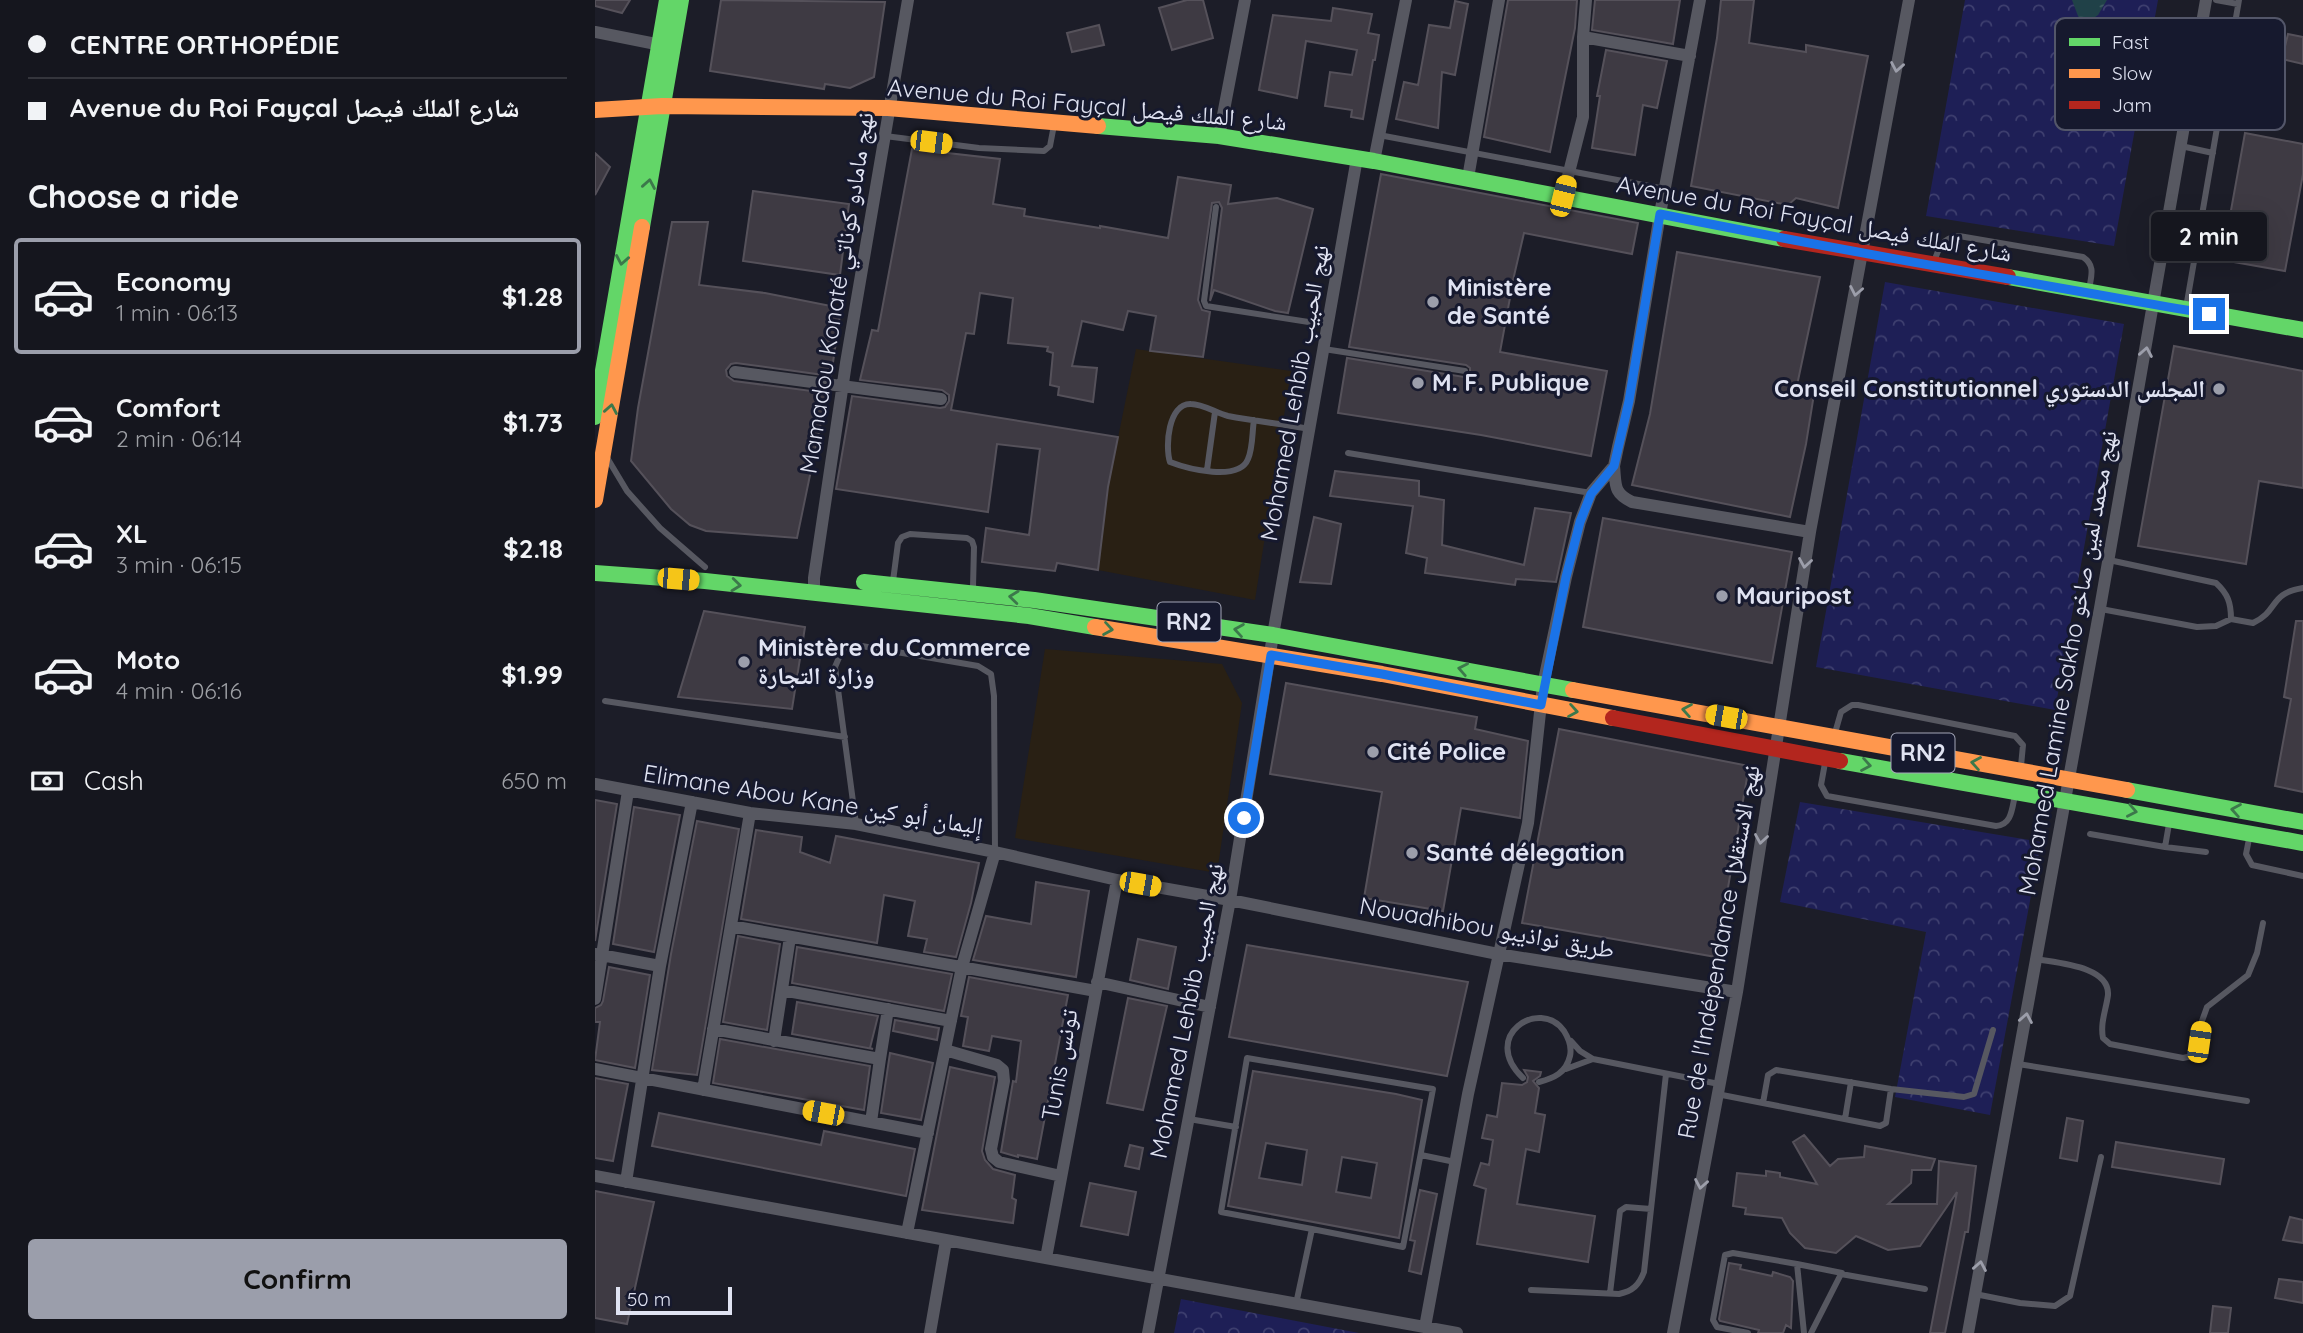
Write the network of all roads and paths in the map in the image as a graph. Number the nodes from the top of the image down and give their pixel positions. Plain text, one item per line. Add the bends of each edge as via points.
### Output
1 (667, 0) edge
2 (681, 0) edge
3 (908, 0) edge
4 (1245, 0) edge
5 (1406, 0) edge
6 (1499, 0) edge
7 (1586, 0) edge
8 (1700, 0) edge
9 (1909, 0) edge
10 (2206, 0) edge
11 (2216, 0) edge
12 (2239, 2) edge
13 (2203, 18) edge
14 (595, 32) edge
15 (1583, 37) junction
16 (595, 41) edge
17 (666, 46) junction
18 (1690, 56) junction
19 (655, 106) junction
20 (888, 108) junction
21 (595, 110) edge
22 (1055, 121) junction
23 (2184, 130) edge
24 (2217, 130) edge
25 (1379, 135) junction
26 (883, 136) junction
27 (1219, 136) junction
28 (2181, 146) junction
29 (1472, 152) junction
30 (2213, 153) junction
31 (1357, 158) junction
32 (1374, 160) junction
33 (1569, 171) junction
34 (1468, 178) junction
35 (1665, 189) junction
36 (1563, 196) junction
37 (1216, 207) dead end
38 (1660, 214) junction
39 (2170, 214) junction
40 (2202, 219) junction
41 (1863, 254) junction
42 (1933, 264) junction
43 (2089, 292) junction
44 (2154, 304) junction
45 (2186, 310) junction
46 (1328, 326) junction
47 (2303, 330) edge
48 (1324, 349) junction
49 (1465, 371) dead end
50 (734, 372) dead end
51 (598, 380) edge
52 (843, 386) junction
53 (941, 400) dead end
54 (1215, 412) junction
55 (595, 417) edge
56 (1254, 420) junction
57 (1310, 429) junction
58 (603, 452) junction
59 (1348, 453) dead end
60 (1614, 466) junction
61 (1207, 470) junction
62 (1591, 494) junction
63 (595, 500) edge
64 (1810, 532) junction
65 (595, 559) edge
66 (2109, 560) junction
67 (705, 567) junction
68 (595, 573) edge
69 (893, 585) junction
70 (814, 586) junction
71 (2303, 588) edge
72 (973, 593) junction
73 (2100, 608) junction
74 (2231, 620) junction
75 (1273, 635) junction
76 (1271, 655) junction
77 (1543, 685) junction
78 (605, 701) dead end
79 (1541, 705) junction
80 (1778, 726) junction
81 (845, 737) junction
82 (1834, 737) junction
83 (1775, 748) junction
84 (1826, 758) junction
85 (2021, 772) junction
86 (2067, 780) junction
87 (595, 784) edge
88 (628, 790) junction
89 (2016, 790) junction
90 (2064, 799) junction
91 (692, 802) junction
92 (750, 813) junction
93 (2170, 818) junction
94 (2303, 822) edge
95 (856, 824) junction
96 (2250, 833) junction
97 (2090, 834) dead end
98 (2303, 843) edge
99 (2165, 847) junction
100 (995, 852) junction
101 (2206, 852) dead end
102 (2303, 876) edge
103 (1117, 880) junction
104 (1230, 900) junction
105 (2263, 923) dead end
106 (731, 926) junction
107 (790, 937) junction
108 (1498, 954) junction
109 (599, 955) edge
110 (2036, 958) junction
111 (660, 967) junction
112 (962, 967) junction
113 (1096, 987) junction
114 (782, 990) junction
115 (1737, 992) junction
116 (595, 999) edge
117 (1210, 1007) junction
118 (888, 1009) junction
119 (951, 1021) junction
120 (713, 1029) junction
121 (1993, 1030) dead end
122 (1570, 1039) junction
123 (774, 1041) junction
124 (945, 1050) junction
125 (880, 1059) junction
126 (1594, 1059) junction
127 (2017, 1064) junction
128 (595, 1069) edge
129 (1565, 1069) junction
130 (1666, 1074) junction
131 (1523, 1078) dead end
132 (643, 1079) junction
133 (1539, 1082) dead end
134 (1851, 1082) junction
135 (1718, 1089) junction
136 (1891, 1089) junction
137 (703, 1090) junction
138 (2247, 1101) dead end
139 (1763, 1103) junction
140 (1188, 1119) junction
141 (1845, 1119) junction
142 (871, 1122) junction
143 (1236, 1126) junction
144 (928, 1133) junction
145 (1420, 1155) junction
146 (2101, 1157) dead end
147 (1455, 1162) junction
148 (595, 1176) edge
149 (1061, 1177) junction
150 (626, 1182) junction
151 (1651, 1209) junction
152 (1312, 1229) junction
153 (907, 1233) junction
154 (946, 1241) junction
155 (1046, 1258) junction
156 (1797, 1264) junction
157 (1842, 1273) junction
158 (1158, 1278) junction
159 (1925, 1289) dead end
160 (1531, 1290) dead end
161 (1610, 1293) junction
162 (1975, 1294) junction
163 (1296, 1304) junction
164 (1425, 1327) junction
165 (930, 1333) edge
166 (1149, 1333) edge
167 (1457, 1333) edge
168 (1673, 1333) edge
169 (1748, 1333) edge
170 (1804, 1333) edge
171 (1811, 1333) edge
172 (1968, 1333) edge

1 - 17 main road
2 - 17 main road
3 - 20 street, Mamadou Konaté نهج مامادو كوناتي
4 - 27 street
5 - 25 street
6 - 29 street
7 - 15 street
8 - 18 street
9 -> 41 street, Rue de l'Indépendance نهج الاستقلال
10 - 13 street, Mohamed Lamine Sakho نهج محمد لمين صاخو
11 - 12 lane
14 - 16 lane
14 - 17 street
15 - 18 street
15 - 33 street via 1583,117
17 - 19 main road
18 - 35 street
19 - 20 main road, Avenue du Roi Fayçal شارع الملك فيصل
19 - 21 main road, Avenue du Roi Fayçal شارع الملك فيصل
19 -> 51 main road
58 -> 19 main road
20 - 22 main road, Avenue du Roi Fayçal شارع الملك فيصل
20 - 26 street, Mamadou Konaté نهج مامادو كوناتي
22 - 26 lane via 1050,146 1044,151
22 - 27 main road, Avenue du Roi Fayçal شارع الملك فيصل
23 - 28 street, Mohamed Lamine Sakho نهج محمد لمين صاخو
24 - 30 lane
25 - 29 lane
25 - 32 street
26 - 52 street, Mamadou Konaté نهج مامادو كوناتي
27 - 31 main road, Avenue du Roi Fayçal شارع الملك فيصل
28 - 30 lane
28 - 39 street, Mohamed Lamine Sakho نهج محمد لمين صاخو
29 - 33 lane
29 - 34 street
30 - 40 lane
31 - 32 main road, Avenue du Roi Fayçal شارع الملك فيصل
31 - 46 street, Mohamed Lehbib نهج الحبيب
32 - 34 main road, Avenue du Roi Fayçal شارع الملك فيصل
33 - 35 lane
33 - 36 street
34 - 36 main road, Avenue du Roi Fayçal شارع الملك فيصل
35 - 38 street
36 - 38 main road, Avenue du Roi Fayçal شارع الملك فيصل
37 - 46 lane via 1206,306
38 - 41 main road, Avenue du Roi Fayçal شارع الملك فيصل
38 - 60 street
39 - 40 lane
39 - 44 street, Mohamed Lamine Sakho نهج محمد لمين صاخو
40 - 45 lane
41 - 42 main road, Avenue du Roi Fayçal شارع الملك فيصل
41 -> 64 street, Rue de l'Indépendance نهج الاستقلال
42 - 43 main road, Avenue du Roi Fayçal شارع الملك فيصل
42 - 43 lane via 1945,239 1959,236 2083,257 2092,269
43 - 44 main road, Avenue du Roi Fayçal شارع الملك فيصل
44 - 45 main road, Avenue du Roi Fayçal شارع الملك فيصل
66 -> 44 street, Mohamed Lamine Sakho نهج محمد لمين صاخو
45 - 47 main road, Avenue du Roi Fayçal شارع الملك فيصل
46 - 48 street, Mohamed Lehbib نهج الحبيب
48 - 49 lane
48 - 57 street, Mohamed Lehbib نهج الحبيب
50 - 52 street
51 - 55 main road
52 - 53 street
52 - 70 street, Mamadou Konaté نهج مامادو كوناتي
54 - 56 lane
54 - 61 lane
54 - 61 lane via 1192,404 1181,406 1173,414 1167,453 1170,463
56 - 57 lane
56 - 61 lane via 1248,459 1241,469 1229,473
57 - 75 street, Mohamed Lehbib نهج الحبيب
58 - 63 main road
58 - 67 lane via 627,491
59 - 62 lane
60 - 62 street
60 - 64 street via 1616,490 1632,502
62 - 77 street via 1573,545
64 -> 80 street, Rue de l'Indépendance نهج الاستقلال
65 - 67 main road, RN2
66 - 73 street, Mohamed Lamine Sakho نهج محمد لمين صاخو
66 - 74 lane via 2215,583 2231,604
67 - 70 main road, RN2
68 -> 70 main road, RN2
69 - 70 main road, RN2
69 - 72 main road, RN2
69 - 72 lane via 902,537 967,538 974,547
70 -> 76 main road, RN2
71 - 74 lane via 2278,596 2268,614 2253,623
75 -> 72 main road, RN2
73 - 74 lane via 2197,627
73 - 86 street, Mohamed Lamine Sakho نهج محمد لمين صاخو
75 - 76 street, Mohamed Lehbib نهج الحبيب
77 -> 75 main road, RN2
76 - 79 main road, RN2
76 - 104 street, Mohamed Lehbib نهج الحبيب
77 - 79 street
80 -> 77 main road, RN2
78 - 81 lane
79 -> 83 main road, RN2
79 - 108 street via 1528,822
80 - 82 main road, RN2
80 - 83 street, Rue de l'Indépendance نهج الاستقلال
81 - 95 lane
81 - 100 lane via 835,667 843,648 856,645 978,666 991,674
85 -> 82 main road, RN2
82 - 85 lane via 1841,712 1859,705 2015,736 2023,745
83 - 84 main road, RN2
83 -> 115 street, Rue de l'Indépendance نهج الاستقلال
84 -> 89 main road, RN2
84 - 89 lane via 1821,785 1827,796 1887,807 2001,826 2009,821
85 - 86 main road, RN2
86 - 90 street, Mohamed Lamine Sakho نهج محمد لمين صاخو
94 -> 86 main road, RN2
87 - 88 street, Elimane Abou Kane إليمان أبو كين
88 - 91 street, Elimane Abou Kane إليمان أبو كين
88 - 109 street
89 - 90 main road, RN2
90 -> 93 main road, RN2
90 - 110 street, Mohamed Lamine Sakho نهج محمد لمين صاخو
91 - 92 street, Elimane Abou Kane إليمان أبو كين
91 - 111 street
92 - 95 street, Elimane Abou Kane إليمان أبو كين
92 - 106 street
93 - 96 main road, RN2
93 - 99 lane
95 - 100 street, Elimane Abou Kane إليمان أبو كين
96 - 98 main road, RN2
96 - 102 lane via 2246,854 2252,865
97 - 99 lane
99 - 101 lane
100 - 103 street, Elimane Abou Kane إليمان أبو كين
100 - 112 street
103 - 104 street, Elimane Abou Kane إليمان أبو كين
103 - 113 street, Tunis تونس
104 - 108 street, Nouadhibou طريق نواذيبو
104 - 117 street, Mohamed Lehbib نهج الحبيب
105 - 110 lane via 2248,975 2207,1007 2199,1042 2192,1056 2182,1058 2110,1044 2101,1029 2108,991 2103,978
106 - 107 street
106 - 120 street
107 - 112 street
107 - 114 street
108 - 115 street, Nouadhibou طريق نواذيبو
108 - 147 street
109 - 111 street
109 - 116 street
127 -> 110 street, Mohamed Lamine Sakho نهج محمد لمين صاخو
111 - 132 street
112 - 113 street
112 - 119 street
113 - 117 street
113 - 149 street, Tunis تونس
114 - 118 street
114 - 123 street
115 - 135 street, Rue de l'Indépendance نهج الاستقلال
117 - 140 street, Mohamed Lehbib نهج الحبيب
118 - 119 street
118 - 125 street
119 - 124 street
120 - 123 street
120 - 137 street
121 - 136 lane via 1974,1094 1964,1097
122 - 126 lane
122 - 129 lane
122 - 131 lane via 1547,1019 1532,1018 1518,1025 1506,1053 1511,1067
123 - 125 street
124 - 144 street
124 - 149 street via 1003,1070 993,1157
125 - 142 street
126 - 129 lane
126 - 130 lane
127 - 138 lane
162 -> 127 street, Mohamed Lamine Sakho نهج محمد لمين صاخو
128 - 132 street
129 - 133 lane via 1553,1079
130 - 135 lane
130 - 151 lane
132 - 137 street
132 - 150 street
134 - 136 lane
134 - 139 lane via 1776,1070 1768,1074
134 - 141 lane
135 - 139 lane
135 -> 168 street, Rue de l'Indépendance نهج الاستقلال
136 - 141 lane via 1886,1124
137 - 142 street
139 - 141 lane
140 - 143 lane
140 - 158 street, Mohamed Lehbib نهج الحبيب
142 - 144 street
143 - 145 lane via 1247,1058 1433,1089
143 - 152 lane via 1221,1212
144 - 153 street
145 - 147 lane
145 - 152 lane via 1403,1247
146 - 162 lane via 2070,1296 2055,1306
147 - 164 street
148 - 150 street
149 - 155 street, Tunis تونس
150 - 153 street
151 - 161 lane via 1641,1280 1628,1292
151 - 161 lane via 1626,1207 1620,1211
152 - 163 lane
153 - 154 street
154 - 155 street
154 - 165 street
155 - 158 street
156 - 157 lane
156 - 169 lane via 1725,1255 1713,1320 1717,1327
156 - 170 lane
157 - 159 lane
157 - 171 lane
158 - 163 street
158 - 166 street, Mohamed Lehbib نهج الحبيب
160 - 161 lane
162 - 172 street, Mohamed Lamine Sakho نهج محمد لمين صاخو
163 - 164 street
164 - 167 street

